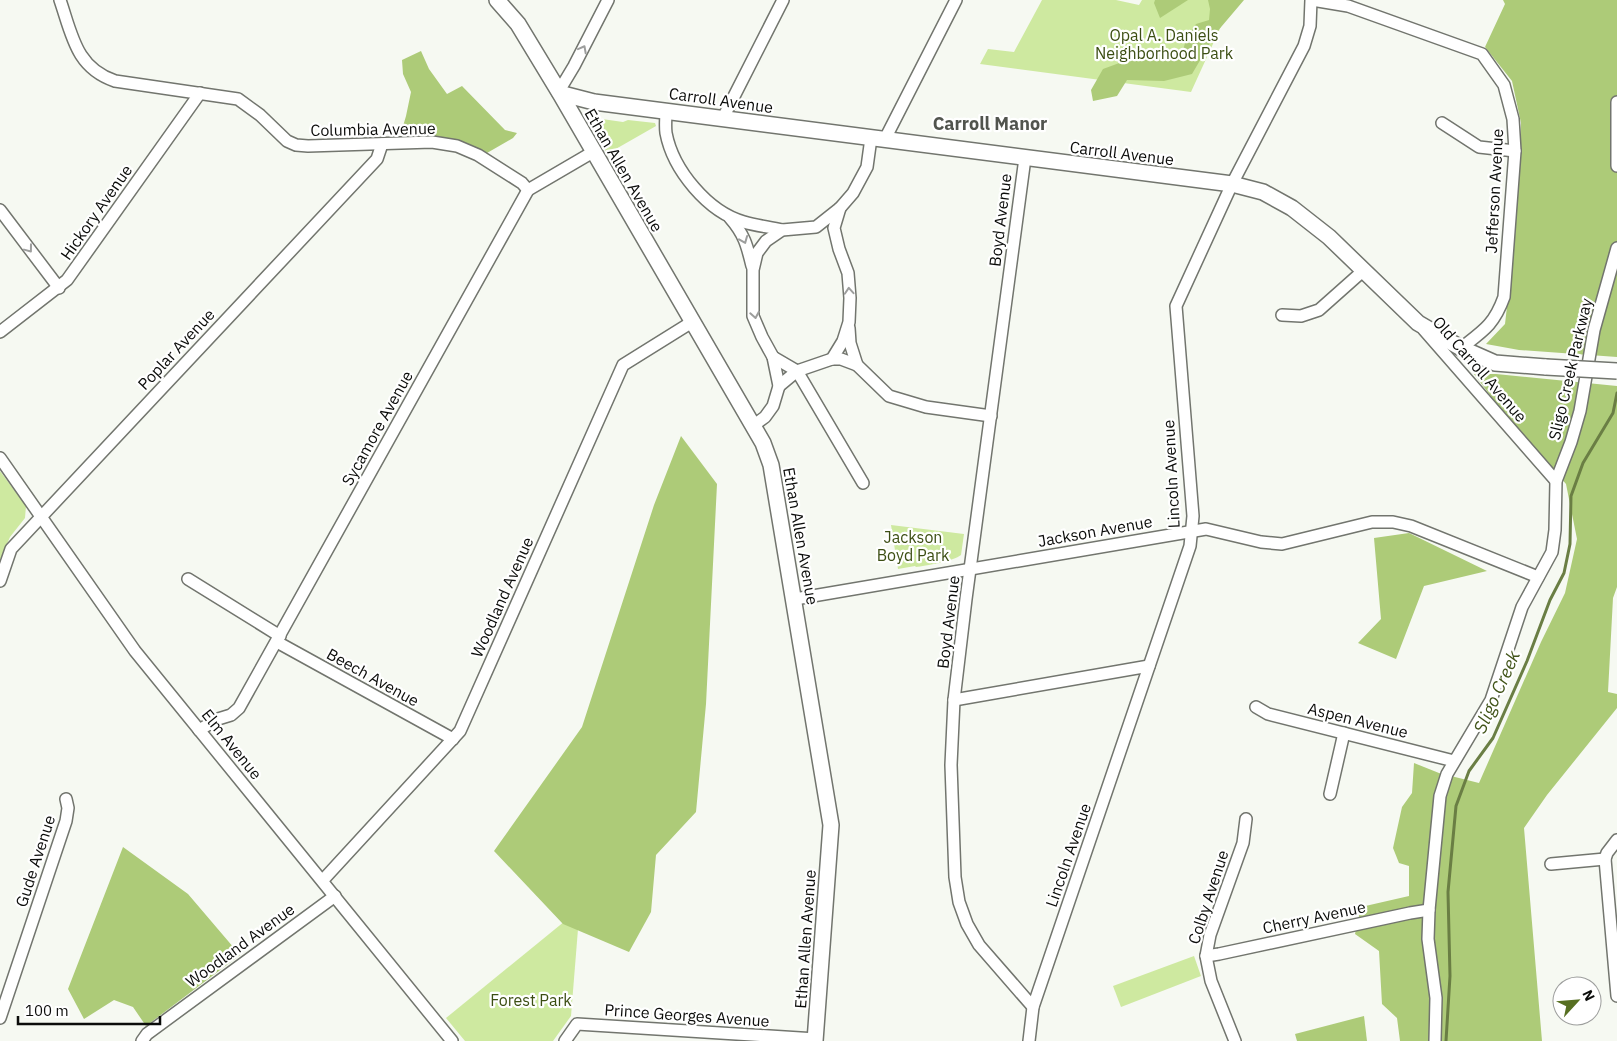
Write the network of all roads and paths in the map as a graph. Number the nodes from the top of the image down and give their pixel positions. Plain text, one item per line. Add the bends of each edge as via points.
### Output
1 (60, 0) edge
2 (497, 0) edge
3 (608, 0) edge
4 (783, 0) edge
5 (956, 0) edge
6 (1312, 0) edge
7 (559, 91) junction
8 (200, 93) junction
9 (1617, 102) edge
10 (666, 110) junction
11 (723, 118) junction
12 (1442, 123) dead end
13 (878, 139) junction
14 (382, 144) junction
15 (593, 152) junction
16 (1515, 152) junction
17 (1025, 158) junction
18 (1617, 166) edge
19 (1232, 184) junction
20 (528, 190) junction
21 (840, 208) junction
22 (0, 210) edge
23 (727, 215) junction
24 (816, 227) junction
25 (782, 230) junction
26 (1617, 248) edge
27 (839, 249) junction
28 (753, 270) junction
29 (1364, 270) junction
30 (59, 288) junction
31 (1282, 315) dead end
32 (692, 322) junction
33 (849, 322) junction
34 (1418, 323) junction
35 (0, 332) edge
36 (1461, 348) junction
37 (773, 357) junction
38 (832, 358) junction
39 (857, 365) junction
40 (800, 370) junction
41 (1617, 371) edge
42 (778, 386) junction
43 (991, 416) junction
44 (753, 426) junction
45 (0, 458) edge
46 (1556, 481) junction
47 (863, 483) dead end
48 (41, 517) junction
49 (1191, 531) junction
50 (971, 569) junction
51 (1538, 577) junction
52 (188, 579) dead end
53 (0, 581) edge
54 (795, 599) junction
55 (278, 639) junction
56 (1149, 666) junction
57 (954, 700) junction
58 (1256, 707) dead end
59 (199, 730) junction
60 (1344, 733) junction
61 (453, 740) junction
62 (1454, 761) junction
63 (1330, 794) dead end
64 (66, 799) dead end
65 (1246, 819) dead end
66 (1617, 840) edge
67 (1605, 859) junction
68 (1551, 864) dead end
69 (323, 880) junction
70 (335, 896) junction
71 (1429, 910) junction
72 (1206, 956) junction
73 (1617, 996) edge
74 (1033, 1007) junction
75 (0, 1018) edge
76 (816, 1040) edge
77 (142, 1041) edge
78 (452, 1041) edge
79 (565, 1041) edge
80 (1029, 1041) edge
81 (1235, 1041) edge
82 (1435, 1041) edge

1 - 8 street, Columbia Avenue via 83,61 102,77
2 - 7 main road via 518,24
7 -> 3 street
4 - 11 street
5 - 13 street
6 - 16 street, Jefferson Avenue via 1348,6 1482,54 1504,84 1513,119
6 - 19 street, Lincoln Avenue via 1304,46
7 - 10 main road, Carroll Avenue via 594,102
7 - 15 main road, Ethan Allen Avenue
8 - 14 street, Columbia Avenue via 238,100 296,145
8 - 30 street, Hickory Avenue via 68,280
9 - 18 street
10 - 11 main road, Carroll Avenue
10 - 23 street via 666,132 671,150 686,177 702,198
11 - 13 main road, Carroll Avenue
12 - 16 street via 1479,147
13 - 17 main road, Carroll Avenue
13 - 21 street via 853,193
14 - 20 street, Columbia Avenue via 432,142 457,146 478,155
14 - 48 street, Poplar Avenue via 377,159
15 - 20 street
15 - 32 main road, Ethan Allen Avenue
16 - 36 street, Jefferson Avenue via 1504,298 1488,328
17 - 19 main road, Carroll Avenue
17 - 43 street, Boyd Avenue
19 - 29 main road, Carroll Avenue via 1263,192 1292,208
19 - 49 street, Lincoln Avenue via 1176,306 1193,516
20 - 55 street, Sycamore Avenue
21 - 24 street
21 - 27 street via 834,228
22 -> 30 street
23 - 25 street
23 -> 28 street via 746,240
24 - 25 street
24 - 27 street via 828,233
25 - 28 street via 766,241 757,253
26 - 46 street, Sligo Creek Parkway via 1594,330 1580,411
33 -> 27 street via 848,273
28 -> 37 street via 753,316
29 - 31 street via 1319,310 1301,316
29 - 34 main road, Carroll Avenue
30 - 35 street, Hickory Avenue
32 - 44 main road, Ethan Allen Avenue
32 - 61 street, Woodland Avenue via 623,365 460,731
33 - 38 street via 843,341
33 - 39 street via 850,343
34 - 36 main road, Carroll Avenue
34 - 46 street, Old Carroll Avenue
36 - 41 main road, Carroll Avenue, bridge via 1495,363
37 - 40 street
37 - 42 street
38 - 39 street
38 - 40 street
39 - 43 street via 890,396 926,407
40 - 42 street
40 - 47 street
42 - 44 street via 773,406
43 - 50 street, Boyd Avenue
44 - 54 main road, Ethan Allen Avenue via 771,465
45 - 48 street, Elm Avenue
46 - 51 street, Sligo Creek Parkway via 1552,552
48 - 53 street, Poplar Avenue via 11,549
48 - 59 street, Elm Avenue via 135,651
49 - 50 street, Jackson Avenue
49 - 51 street, Jackson Avenue via 1206,529 1282,544 1372,522 1394,522
49 - 56 street, Lincoln Avenue via 1190,546
50 - 54 street, Jackson Avenue
50 - 57 street, Boyd Avenue
51 - 62 street, Sligo Creek Parkway via 1522,607 1491,700
52 - 55 street, Beech Avenue
54 - 76 main road, Ethan Allen Avenue via 831,825
55 - 59 street, Sycamore Avenue via 239,708
55 - 61 street, Beech Avenue
56 - 57 street
56 - 74 street, Lincoln Avenue
57 - 74 street, Boyd Avenue via 951,765 955,877 959,902 979,945
58 - 60 street, Aspen Avenue via 1268,714
59 - 69 street, Elm Avenue
60 - 62 street, Aspen Avenue
60 - 63 street
61 - 69 street, Woodland Avenue
62 - 71 street, Sligo Creek Parkway via 1440,796
64 - 75 street, Gude Avenue via 66,821
65 - 72 street, Colby Avenue via 1243,843 1210,935
66 - 67 street
67 - 68 street
67 - 73 street
69 - 70 street, Elm Avenue
70 - 77 street, Woodland Avenue via 147,1034
70 - 78 street, Elm Avenue
71 - 72 street, Cherry Avenue
71 - 82 street, Sligo Creek Parkway via 1428,939 1436,998
72 - 81 street, Colby Avenue via 1211,981
74 - 80 street, Lincoln Avenue
76 - 79 street, Prince Georges Avenue via 577,1024

